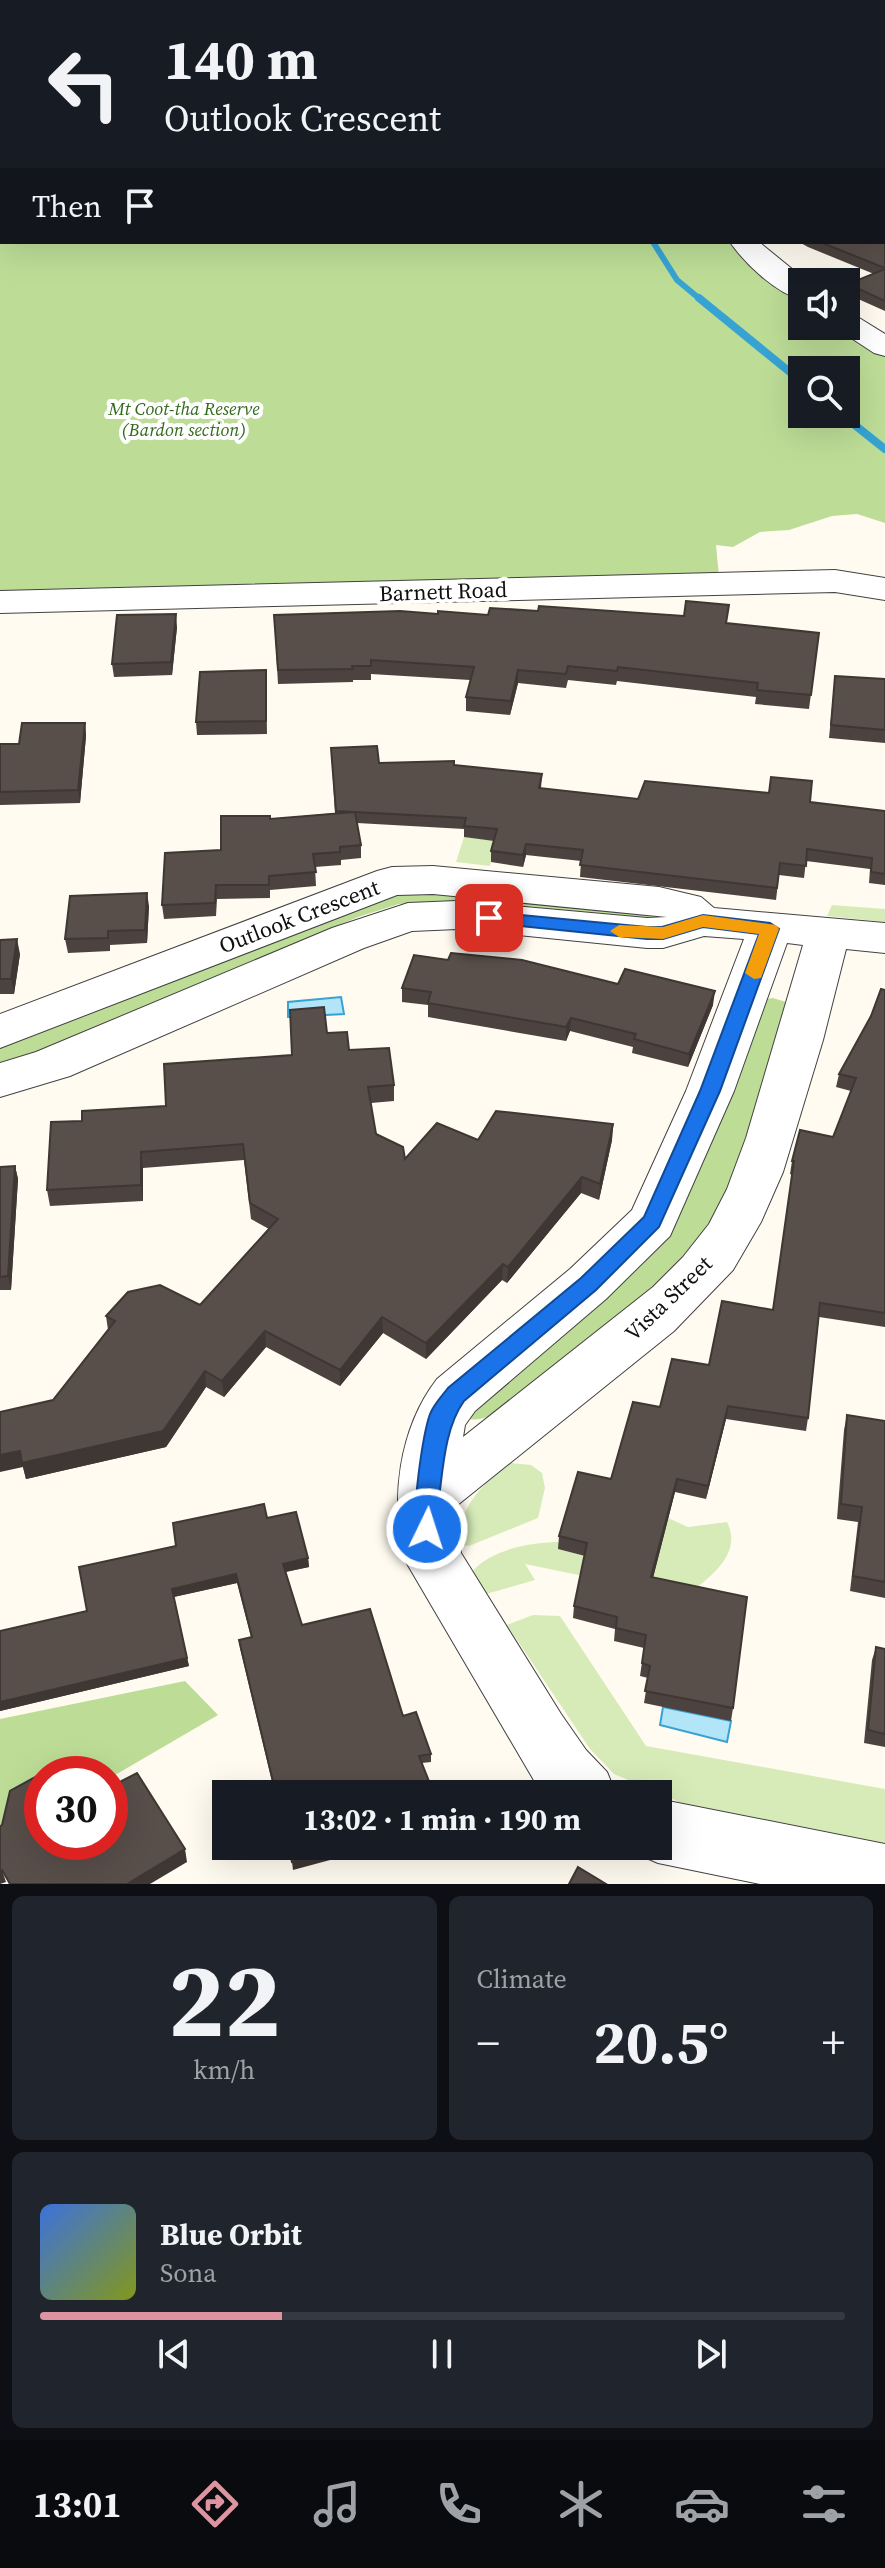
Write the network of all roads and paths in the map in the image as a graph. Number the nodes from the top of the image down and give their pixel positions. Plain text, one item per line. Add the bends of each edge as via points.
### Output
1 (746, 244) edge
2 (788, 280) edge
3 (860, 331) edge
4 (885, 347) edge
5 (885, 589) edge
6 (0, 602) edge
7 (703, 921) junction
8 (770, 929) junction
9 (827, 934) junction
10 (885, 938) edge
11 (0, 1032) edge
12 (0, 1080) edge
13 (429, 1494) junction
14 (571, 1780) edge
15 (672, 1834) edge
16 (885, 1877) edge

1 - 2 street
3 - 4 street
5 - 6 street, Barnett Road via 835,581
7 - 8 street, Outlook Crescent
7 - 11 street, Outlook Crescent via 686,907 659,901 433,880 392,881
7 - 12 street, Outlook Crescent via 647,933 457,915 408,917 53,1064
8 - 9 street, Outlook Crescent
8 - 13 street via 710,1091 652,1222 447,1406 437,1426
9 - 10 street, Outlook Crescent
9 - 13 street, Vista Street via 772,1133 743,1210 725,1241 690,1283 644,1324
13 - 14 street via 428,1538 439,1570
15 - 16 street

